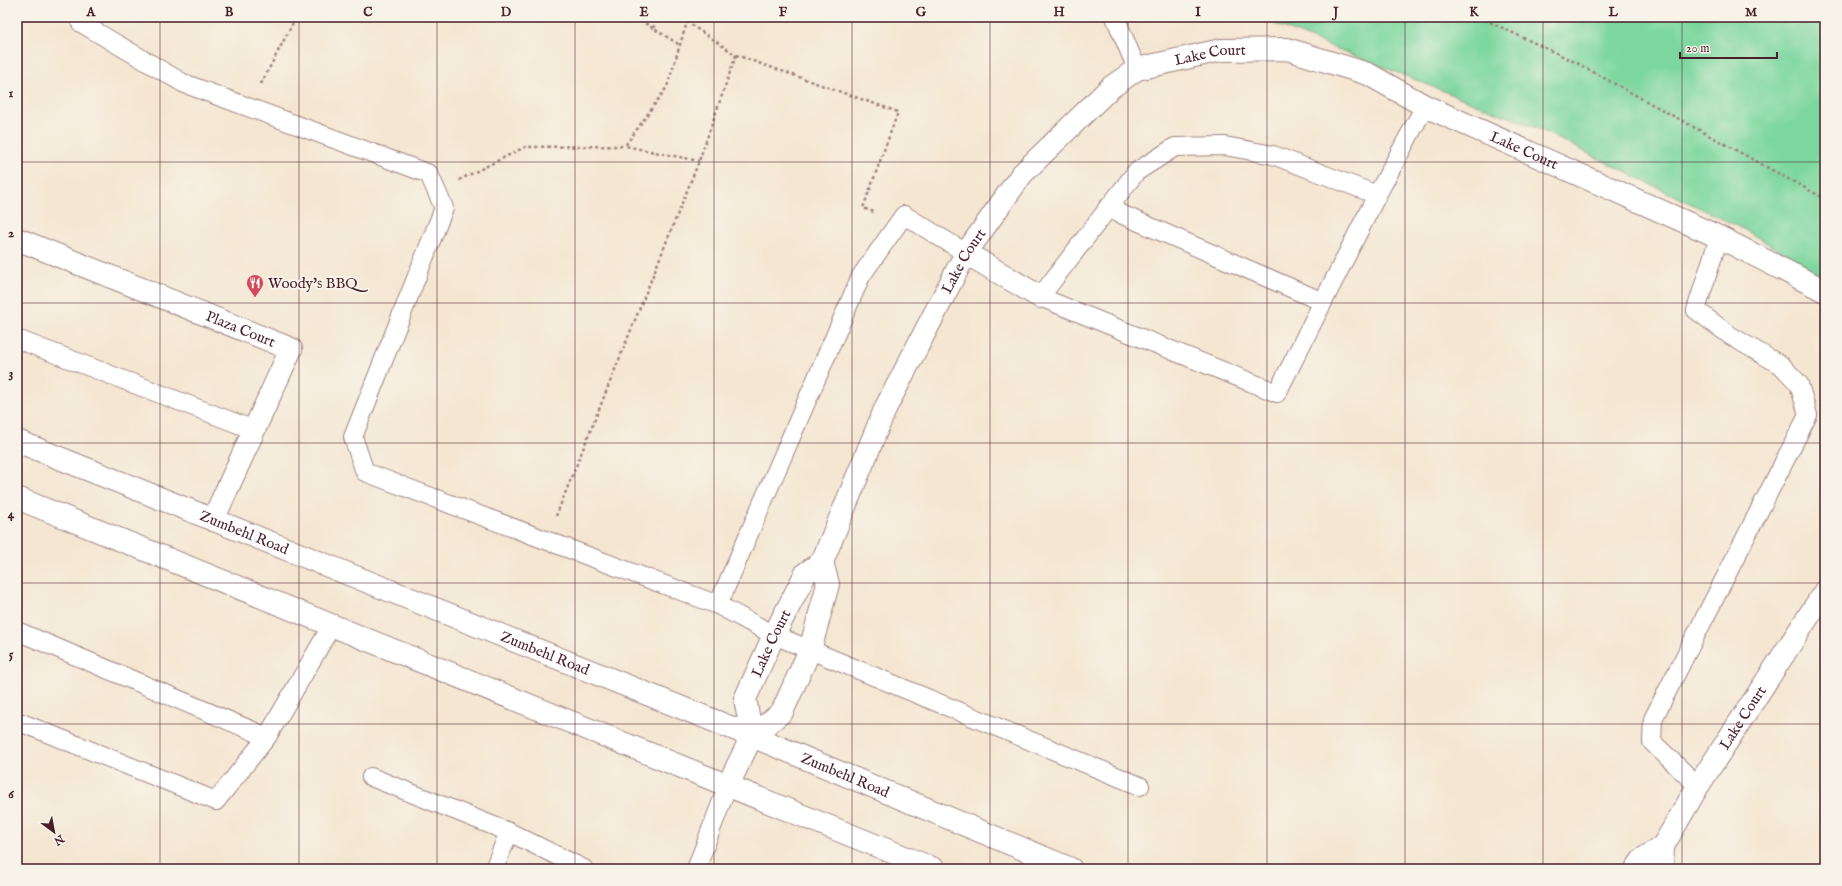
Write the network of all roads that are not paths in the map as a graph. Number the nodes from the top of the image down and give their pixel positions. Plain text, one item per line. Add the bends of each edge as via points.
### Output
1 (83, 17) edge
2 (1115, 17) edge
3 (1138, 69) junction
4 (1425, 106) junction
5 (1377, 195) junction
6 (1107, 208) junction
7 (1718, 237) junction
8 (17, 239) edge
9 (966, 253) junction
10 (1825, 291) edge
11 (1040, 297) junction
12 (1323, 302) junction
13 (17, 339) edge
14 (254, 430) junction
15 (17, 441) edge
16 (17, 498) edge
17 (213, 520) junction
18 (822, 562) junction
19 (1825, 591) edge
20 (718, 606) junction
21 (332, 625) junction
22 (17, 631) edge
23 (774, 635) junction
24 (810, 650) junction
25 (17, 721) edge
26 (752, 736) junction
27 (267, 737) junction
28 (370, 778) dead end
29 (728, 785) junction
30 (1140, 786) dead end
31 (1698, 786) junction
32 (509, 832) junction
33 (1663, 846) junction
34 (494, 869) edge
35 (584, 869) edge
36 (696, 869) edge
37 (934, 869) edge
38 (1071, 869) edge
39 (1636, 869) edge
40 (1662, 869) edge

1 - 20 lane via 81,23 183,83 429,174 444,208 352,437 365,472
2 - 3 lane
3 - 4 street, Lake Court via 1221,50 1287,49 1368,74
3 - 9 street, Lake Court via 1110,88 1022,174
4 - 5 lane
4 - 7 street, Lake Court
5 - 6 lane via 1273,155 1225,146 1175,147 1136,172
5 - 12 lane
6 - 11 lane
6 - 12 lane
7 - 10 street, Lake Court
7 - 31 lane via 1696,310 1731,336 1782,366 1800,384 1808,415 1653,719 1652,742
8 - 14 street, Plaza Court via 291,349
9 - 11 street
9 - 18 street, Lake Court via 886,407
9 - 20 lane via 904,215 861,276
11 - 12 lane via 1276,393
13 - 14 lane
14 - 17 street, Plaza Court
15 - 17 street, Zumbehl Road
16 - 21 street
17 - 26 street, Zumbehl Road
18 - 23 street, Lake Court via 806,572
18 - 24 street via 828,584
19 - 31 street, Lake Court
20 - 23 lane
21 - 27 lane
21 - 29 street
22 - 27 lane
23 - 24 lane
23 - 26 street, Lake Court via 745,699
24 - 26 street via 782,712
24 - 30 lane
25 - 27 lane via 216,801
26 - 29 street
26 - 38 street, Zumbehl Road
28 - 32 lane
29 - 36 lane
29 - 37 street
31 - 33 street, Lake Court
32 - 34 lane
32 - 35 lane
33 - 39 street, Lake Court via 1643,859
33 - 40 street, Lake Court

